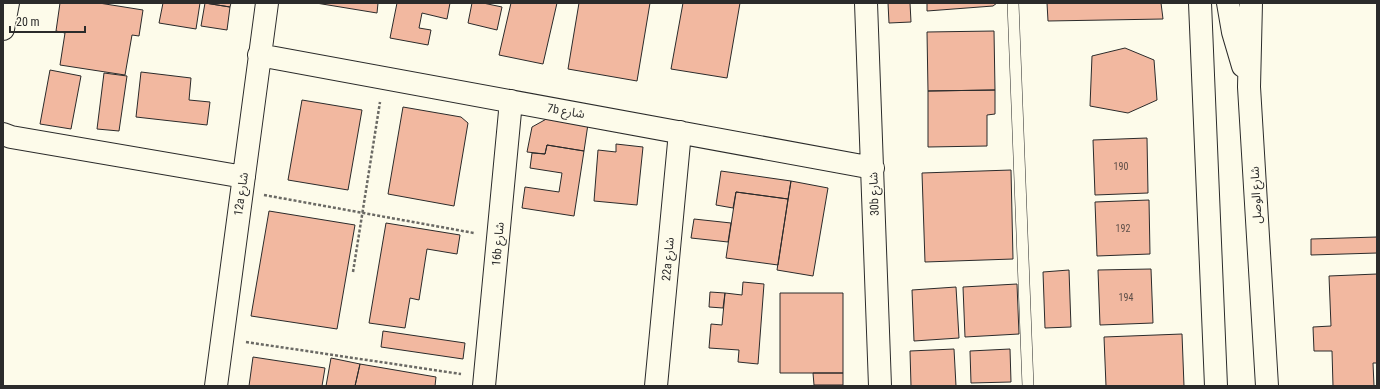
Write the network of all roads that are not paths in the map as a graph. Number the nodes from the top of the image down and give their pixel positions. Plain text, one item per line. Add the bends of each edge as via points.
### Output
1 (8, 3) edge
2 (267, 3) edge
3 (866, 3) edge
4 (1013, 3) edge
5 (1200, 3) edge
6 (1228, 3) edge
7 (1250, 3) edge
8 (3, 29) edge
9 (259, 55) junction
10 (1250, 87) junction
11 (511, 102) junction
12 (680, 132) junction
13 (3, 134) edge
14 (873, 168) junction
15 (242, 184) junction
16 (484, 382) edge
17 (216, 386) edge
18 (656, 386) edge
19 (880, 386) edge
20 (1028, 386) edge
21 (1216, 386) edge
22 (1267, 386) edge

1 - 8 street
2 - 9 street, 12a شارع
3 - 14 street, 30b شارع
4 - 20 lane
5 - 21 street
6 - 10 street via 1233,32
7 - 10 street, شارع الوصل
9 - 11 street, 7b شارع
9 - 15 street, 12a شارع
10 - 22 street, شارع الوصل
11 - 12 street, 7b شارع
11 - 16 street, 16b شارع
12 - 14 street, 7b شارع
12 - 18 street, 22a شارع
13 - 15 street
14 - 19 street, 30b شارع
15 - 17 street, 12a شارع

